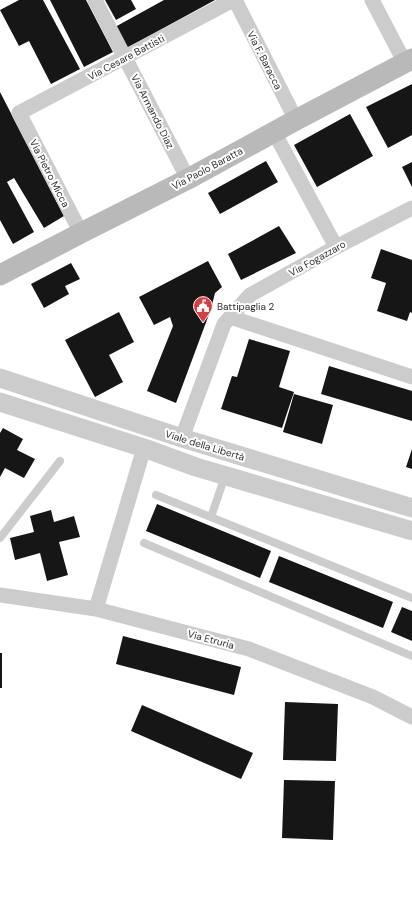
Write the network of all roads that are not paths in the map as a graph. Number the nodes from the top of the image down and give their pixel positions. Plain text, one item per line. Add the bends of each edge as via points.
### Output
1 (95, 0) edge
2 (234, 0) edge
3 (372, 0) edge
4 (125, 58) junction
5 (410, 62) edge
6 (19, 112) joint
7 (296, 120) junction
8 (274, 132) junction
9 (188, 179) junction
10 (412, 208) edge
11 (81, 233) junction
12 (336, 247) junction
13 (0, 275) edge
14 (230, 317) junction
15 (412, 377) edge
16 (0, 378) edge
17 (0, 402) edge
18 (182, 438) junction
19 (144, 448) junction
20 (60, 461) dead end
21 (225, 476) junction
22 (156, 494) dead end
23 (412, 508) edge
24 (211, 517) junction
25 (412, 531) edge
26 (0, 538) edge
27 (144, 543) dead end
28 (0, 595) edge
29 (412, 598) edge
30 (96, 609) junction
31 (412, 656) edge
32 (412, 717) edge

1 - 4 street, Via Armando Diaz
2 - 4 street, Via Cesare Battisti
2 - 7 street, Via F. Baracca
3 - 5 street
4 - 6 street, Via Cesare Battisti
4 - 9 street, Via Armando Diaz
5 - 7 main road, Via Paolo Baratta
6 - 11 street, Via Pietro Micca
7 - 8 main road, Via Paolo Baratta
8 - 9 main road, Via Paolo Baratta
8 - 12 street
9 - 11 main road, Via Paolo Baratta
10 - 12 street, Via Fogazzaro
11 - 13 main road, Via Paolo Baratta
12 - 14 street, Via Fogazzaro via 250,295
14 - 15 street
14 - 18 street, Via Fogazzaro via 224,324
16 - 18 street, Viale della Libertà
17 - 19 street
18 - 23 street, Viale della Libertà
19 - 21 street
19 - 30 street
20 - 26 lane
21 - 24 lane
21 - 25 street
22 - 24 lane
24 - 29 lane
27 - 31 lane
28 - 30 street, Via Etruria
30 - 32 street, Via Etruria via 249,649 373,696

